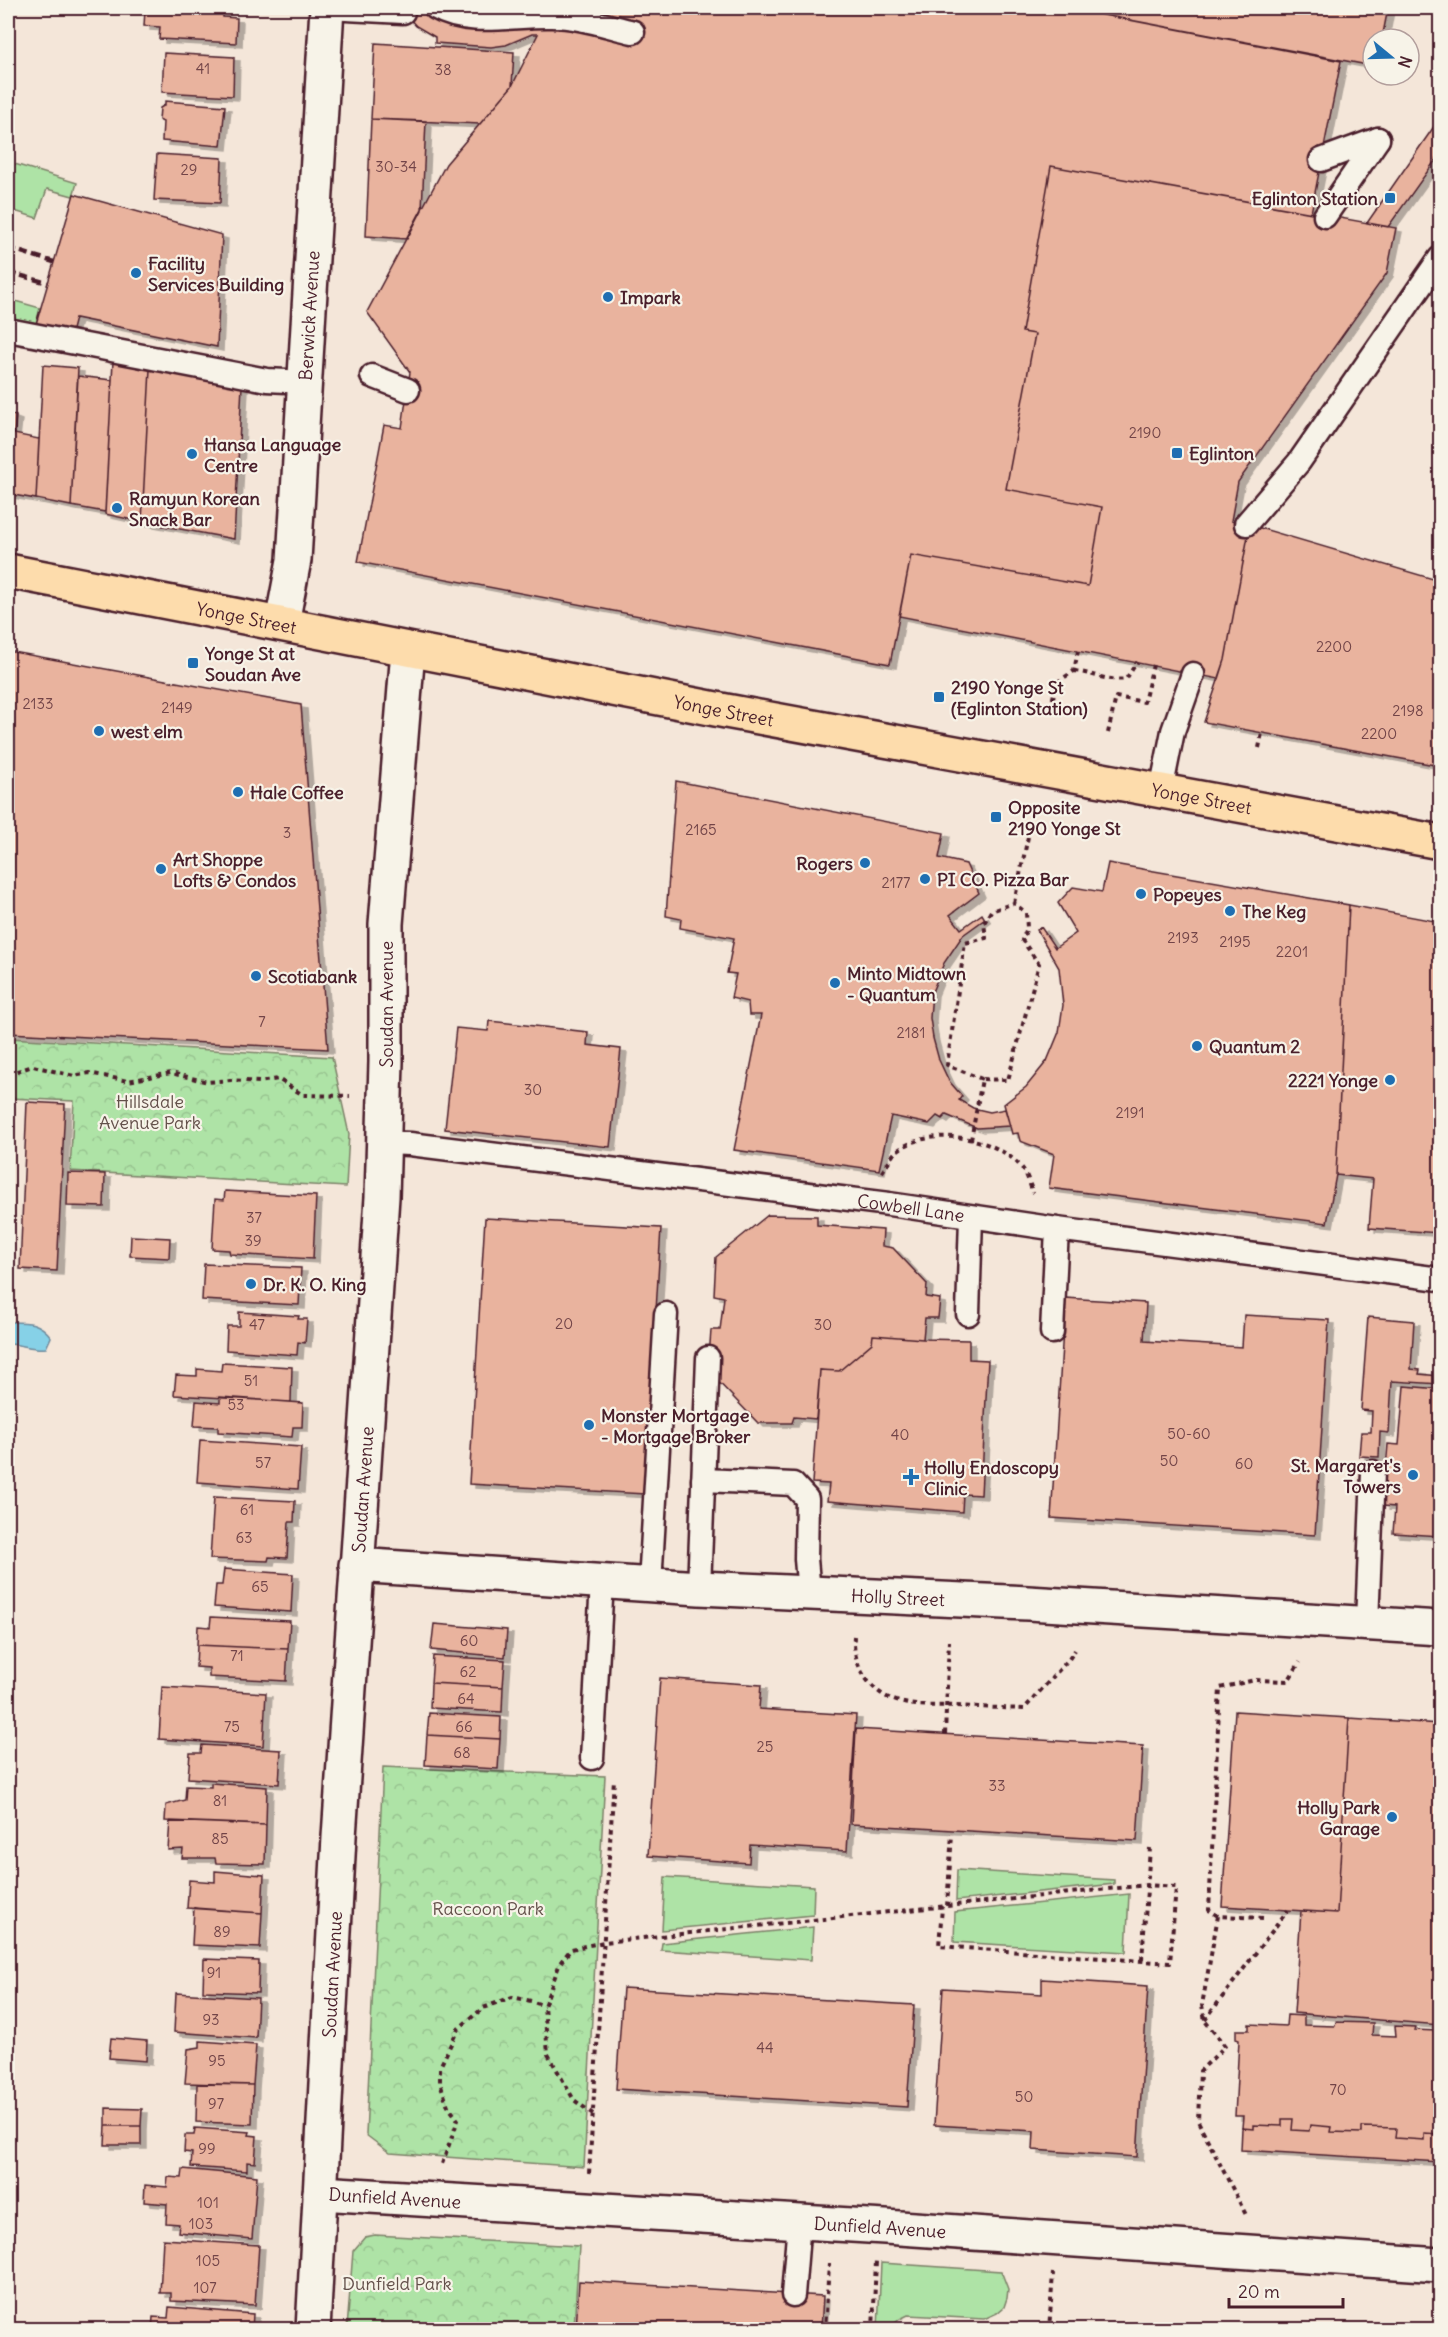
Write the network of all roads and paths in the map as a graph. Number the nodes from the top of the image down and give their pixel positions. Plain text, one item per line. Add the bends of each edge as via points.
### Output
1 (327, 8) edge
2 (436, 8) edge
3 (403, 12) dead end
4 (505, 12) edge
5 (633, 32) dead end
6 (1321, 160) dead end
7 (1325, 216) dead end
8 (1440, 258) edge
9 (8, 330) edge
10 (372, 376) dead end
11 (305, 382) junction
12 (408, 390) dead end
13 (1246, 524) dead end
14 (8, 571) edge
15 (282, 623) junction
16 (408, 650) junction
17 (1078, 651) dead end
18 (1137, 662) dead end
19 (1153, 665) dead end
20 (1074, 671) junction
21 (1193, 674) dead end
22 (1051, 708) dead end
23 (1108, 733) dead end
24 (1262, 733) dead end
25 (1259, 748) dead end
26 (1161, 791) junction
27 (1029, 832) dead end
28 (1440, 842) edge
29 (1014, 903) junction
30 (8, 1070) edge
31 (982, 1079) junction
32 (353, 1096) dead end
33 (971, 1140) junction
34 (383, 1143) junction
35 (866, 1202) junction
36 (970, 1217) junction
37 (1057, 1229) junction
38 (1440, 1279) edge
39 (666, 1314) dead end
40 (968, 1314) dead end
41 (1052, 1332) dead end
42 (708, 1358) dead end
43 (1373, 1472) dead end
44 (703, 1480) junction
45 (356, 1565) junction
46 (602, 1582) junction
47 (650, 1584) junction
48 (699, 1588) junction
49 (809, 1593) junction
50 (1367, 1623) junction
51 (1440, 1628) edge
52 (854, 1636) dead end
53 (949, 1641) dead end
54 (1075, 1650) dead end
55 (1300, 1662) dead end
56 (946, 1705) junction
57 (945, 1734) dead end
58 (592, 1758) dead end
59 (614, 1776) dead end
60 (952, 1834) dead end
61 (1150, 1848) dead end
62 (1148, 1885) junction
63 (944, 1906) junction
64 (1288, 1910) dead end
65 (1218, 1916) junction
66 (1263, 1918) dead end
67 (604, 1941) junction
68 (1142, 1961) junction
69 (544, 2006) junction
70 (1205, 2021) junction
71 (593, 2114) junction
72 (442, 2165) dead end
73 (589, 2175) dead end
74 (320, 2193) junction
75 (1246, 2216) dead end
76 (799, 2222) junction
77 (830, 2256) dead end
78 (876, 2258) dead end
79 (1440, 2265) edge
80 (1053, 2271) dead end
81 (793, 2295) dead end
82 (313, 2330) edge
83 (825, 2330) edge
84 (873, 2330) edge
85 (1049, 2330) edge

1 - 3 lane
1 - 11 street, Berwick Avenue
2 - 4 lane via 447,14 486,19
4 - 5 lane via 553,16
6 - 7 lane via 1378,139
8 - 13 lane via 1299,462
9 - 11 lane via 267,380
10 - 12 lane
11 - 15 street, Berwick Avenue via 294,560
14 - 15 main road, Yonge Street
15 - 16 main road, Yonge Street
16 - 26 main road, Yonge Street
16 - 34 street, Soudan Avenue via 386,924
17 - 20 path
18 - 20 path via 1126,679 1114,681
19 - 23 path via 1144,702 1116,697
20 - 22 path via 1056,683
21 - 26 lane via 1173,731
24 - 25 path
26 - 28 main road, Yonge Street
27 - 29 path
29 - 31 path via 1026,913 1028,928 1022,940 1039,964 1008,1080
29 - 31 path via 991,911 984,923 986,938 965,943 947,1065
30 - 32 path via 33,1066 74,1076 89,1073 128,1081 171,1073 207,1082 278,1079 303,1095
31 - 33 path
33 - 35 path via 944,1135 897,1150
33 - 37 path via 998,1148 1023,1168 1034,1196
34 - 35 lane, Cowbell Lane
34 - 45 street, Soudan Avenue
35 - 36 lane, Cowbell Lane
36 - 37 lane, Cowbell Lane
36 - 40 lane
37 - 38 lane, Cowbell Lane
37 - 41 lane
39 - 47 lane
42 - 44 lane
43 - 50 lane
44 - 48 lane
44 - 49 lane via 792,1484 807,1499
45 - 46 street, Holly Street
45 - 74 street, Soudan Avenue
46 - 47 street, Holly Street
46 - 58 lane
47 - 48 street, Holly Street
48 - 49 street, Holly Street
49 - 50 street, Holly Street
50 - 51 street, Holly Street
52 - 56 path via 857,1662 867,1681 883,1695 904,1703
53 - 56 path
54 - 56 path via 1023,1709
55 - 65 path via 1288,1681 1256,1680 1220,1688 1209,1910
56 - 57 path
59 - 67 path
60 - 63 path
61 - 62 path
62 - 63 path
62 - 68 path
62 - 68 path via 1176,1887 1170,1963
63 - 67 path
63 - 68 path via 939,1946
64 - 70 path
65 - 66 path
65 - 70 path via 1202,2005
67 - 69 path via 571,1949 560,1963
67 - 71 path
69 - 71 path via 548,2054 574,2100
69 - 72 path via 512,1997 483,2008 458,2029 440,2067 440,2083 458,2120
70 - 75 path via 1225,2046 1200,2071 1197,2121
71 - 73 path
74 - 76 street, Dunfield Avenue
74 - 82 street, Soudan Avenue
76 - 79 street, Dunfield Avenue
76 - 81 lane
77 - 83 path
78 - 84 path
80 - 85 path

